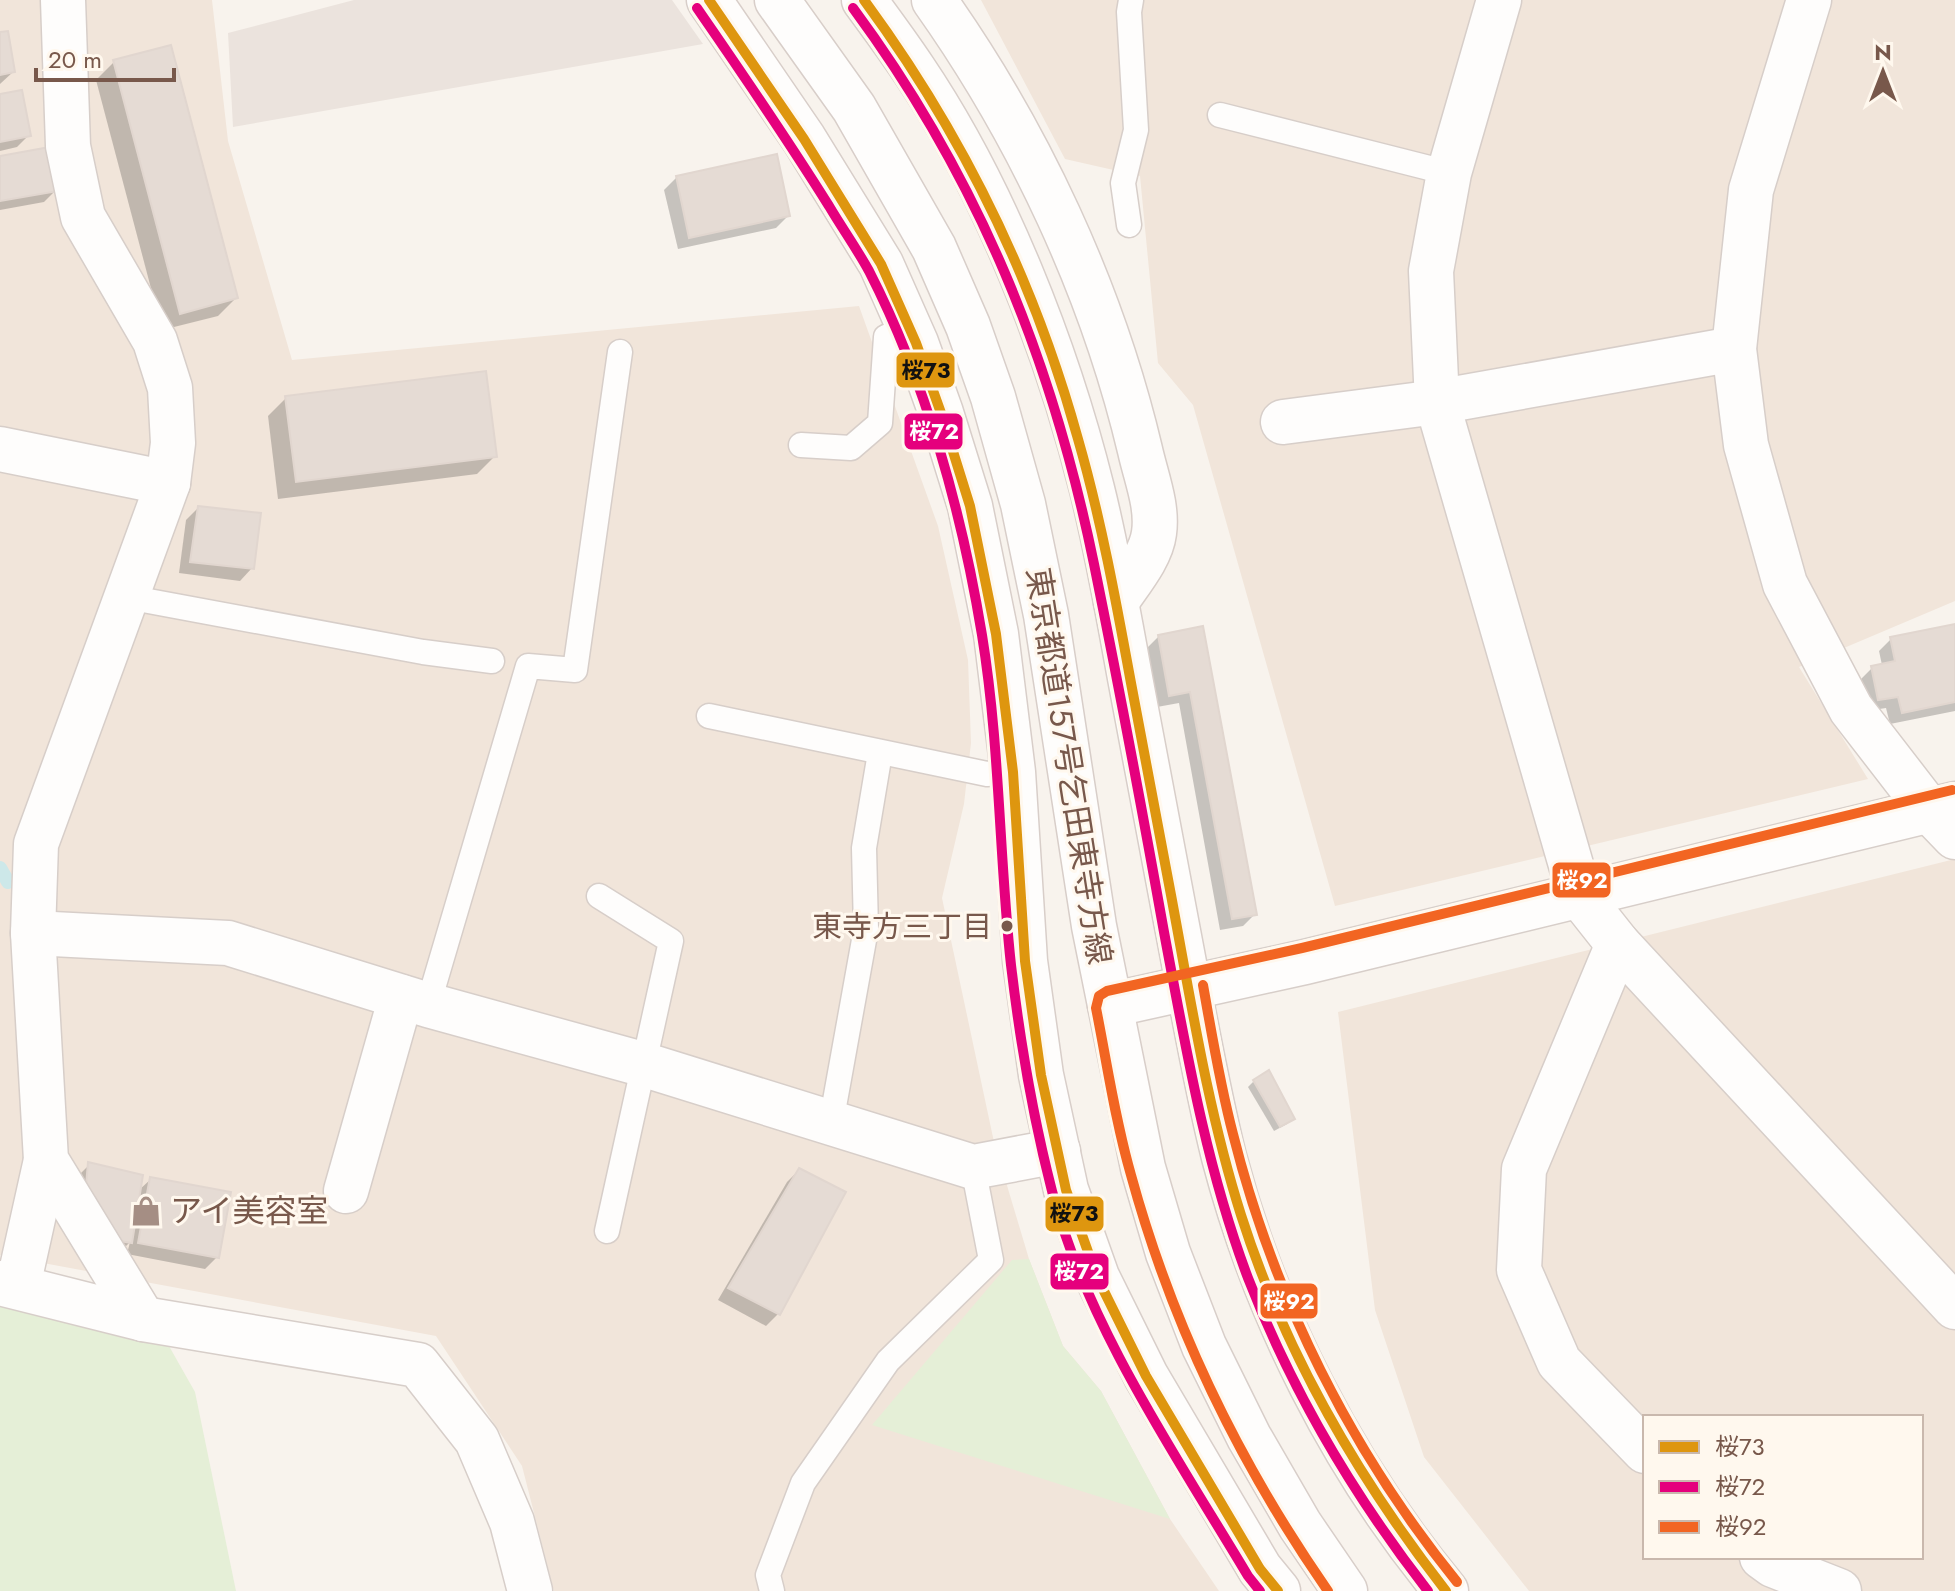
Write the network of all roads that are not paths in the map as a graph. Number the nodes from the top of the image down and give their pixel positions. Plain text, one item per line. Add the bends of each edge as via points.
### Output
1 (63, 0) edge
2 (709, 0) edge
3 (777, 0) edge
4 (864, 0) edge
5 (934, 0) edge
6 (1131, 0) edge
7 (1499, 0) edge
8 (1809, 0) edge
9 (1220, 115) dead end
10 (1449, 173) junction
11 (1129, 225) dead end
12 (909, 327) junction
13 (1734, 349) junction
14 (620, 352) dead end
15 (1437, 402) junction
16 (1283, 422) dead end
17 (801, 445) dead end
18 (0, 449) edge
19 (168, 483) junction
20 (127, 597) junction
21 (1116, 602) junction
22 (492, 661) dead end
23 (709, 716) dead end
24 (880, 753) junction
25 (1013, 772) junction
26 (1946, 817) edge
27 (599, 896) dead end
28 (1580, 896) junction
29 (33, 933) junction
30 (1618, 944) junction
31 (1189, 988) junction
32 (415, 1001) junction
33 (1110, 1005) junction
34 (642, 1064) junction
35 (831, 1123) junction
36 (1058, 1151) junction
37 (46, 1160) junction
38 (973, 1167) junction
39 (346, 1191) dead end
40 (607, 1231) dead end
41 (9, 1285) edge
42 (1955, 1307) edge
43 (143, 1319) junction
44 (1643, 1449) edge
45 (1765, 1559) edge
46 (530, 1591) edge
47 (772, 1591) edge
48 (1278, 1591) edge
49 (1345, 1591) edge
50 (1446, 1591) edge
51 (1839, 1591) edge

1 - 19 street via 68,146 83,217 155,341 170,388 173,443
2 - 12 street via 881,264
3 - 33 street, 東京都道157号乞田東寺方線 via 854,108 934,248 993,397 1046,615
4 - 21 street via 916,73 1000,226 1060,382 1091,487
5 - 21 street via 1010,119 1055,208 1115,359 1156,517 1145,558
6 - 11 lane via 1136,130 1123,183
7 - 10 street
8 - 13 street via 1751,190
9 - 10 lane
10 - 15 street via 1431,271
12 - 17 lane via 886,337 880,423 851,448
12 - 25 street via 970,506 996,634
13 - 15 street
13 - 26 street via 1746,445 1785,584 1851,709
14 - 32 lane via 575,670 528,666
15 - 16 street
15 - 28 street
18 - 19 street
19 - 20 street
20 - 22 lane
20 - 29 street via 36,844
21 - 31 street
23 - 24 lane
24 - 25 lane via 987,774
24 - 35 lane via 864,848 866,929
25 - 36 street via 1025,961
26 - 28 street
27 - 34 lane via 671,941
28 - 30 street
28 - 31 street
29 - 32 street via 228,943
29 - 37 street
30 - 42 street
30 - 44 street via 1524,1169 1519,1270 1559,1362
31 - 33 street
31 - 50 street via 1225,1158 1281,1319 1327,1413 1378,1499
32 - 34 street
32 - 39 street
33 - 49 street, 東京都道157号乞田東寺方線 via 1143,1168 1204,1346 1249,1437
34 - 35 street
34 - 40 lane
35 - 38 street
36 - 38 street
36 - 48 street via 1097,1277 1146,1376
37 - 41 street
37 - 43 street
38 - 47 lane via 991,1260 888,1361 803,1483 768,1575
41 - 43 street
43 - 46 street via 418,1365 477,1440 512,1522
45 - 51 street

